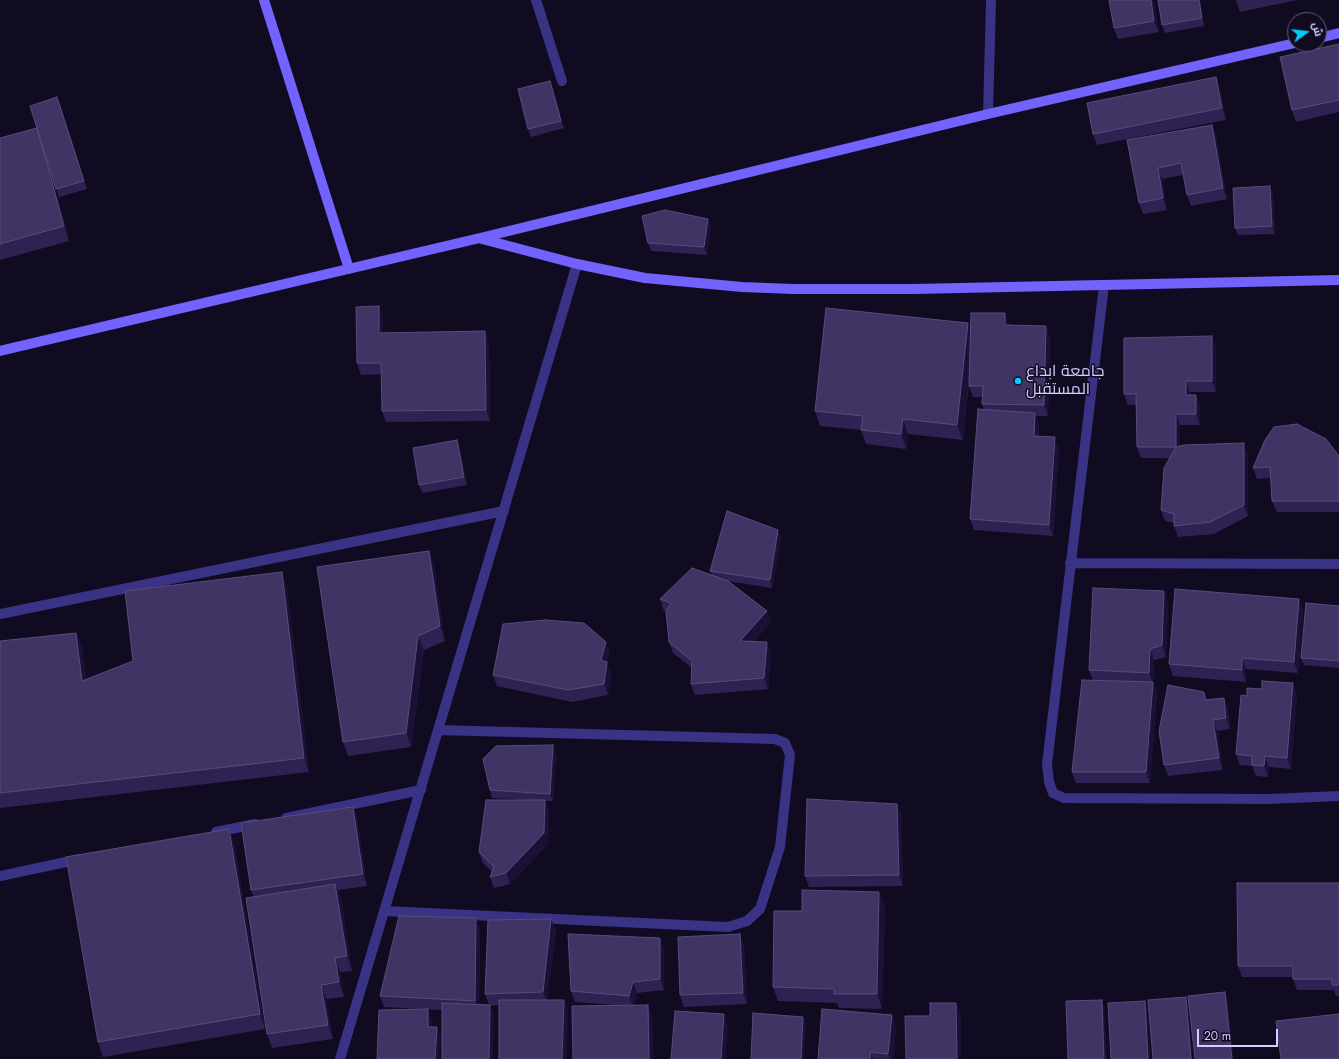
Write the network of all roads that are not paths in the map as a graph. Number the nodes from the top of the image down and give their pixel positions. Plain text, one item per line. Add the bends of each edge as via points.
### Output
1 (264, 0) edge
2 (536, 0) edge
3 (991, 0) edge
4 (1339, 33) edge
5 (1327, 36) edge
6 (1287, 45) edge
7 (562, 81) dead end
8 (988, 114) junction
9 (480, 238) junction
10 (578, 264) junction
11 (349, 269) junction
12 (1339, 280) edge
13 (1104, 285) junction
14 (0, 351) edge
15 (504, 511) junction
16 (1070, 563) junction
17 (1339, 564) edge
18 (0, 614) edge
19 (438, 730) junction
20 (421, 790) junction
21 (1339, 796) edge
22 (202, 834) edge
23 (94, 857) edge
24 (0, 876) edge
25 (384, 911) junction
26 (340, 1059) edge

1 - 11 main road
2 - 7 street
3 - 8 street
4 - 5 main road
6 - 8 main road
8 - 9 main road
9 - 10 main road
9 - 11 main road
10 - 13 main road via 646,278 749,288 913,289
10 - 15 street
11 - 14 main road
12 - 13 main road
13 - 16 street
15 - 18 street
15 - 19 street
16 - 17 street
16 - 21 street via 1047,764 1053,793 1064,798 1269,800
19 - 20 street
19 - 25 street via 775,739 786,743 790,755 780,847 760,909 747,921 728,927
20 - 22 street
20 - 25 street
23 - 24 street
25 - 26 street

